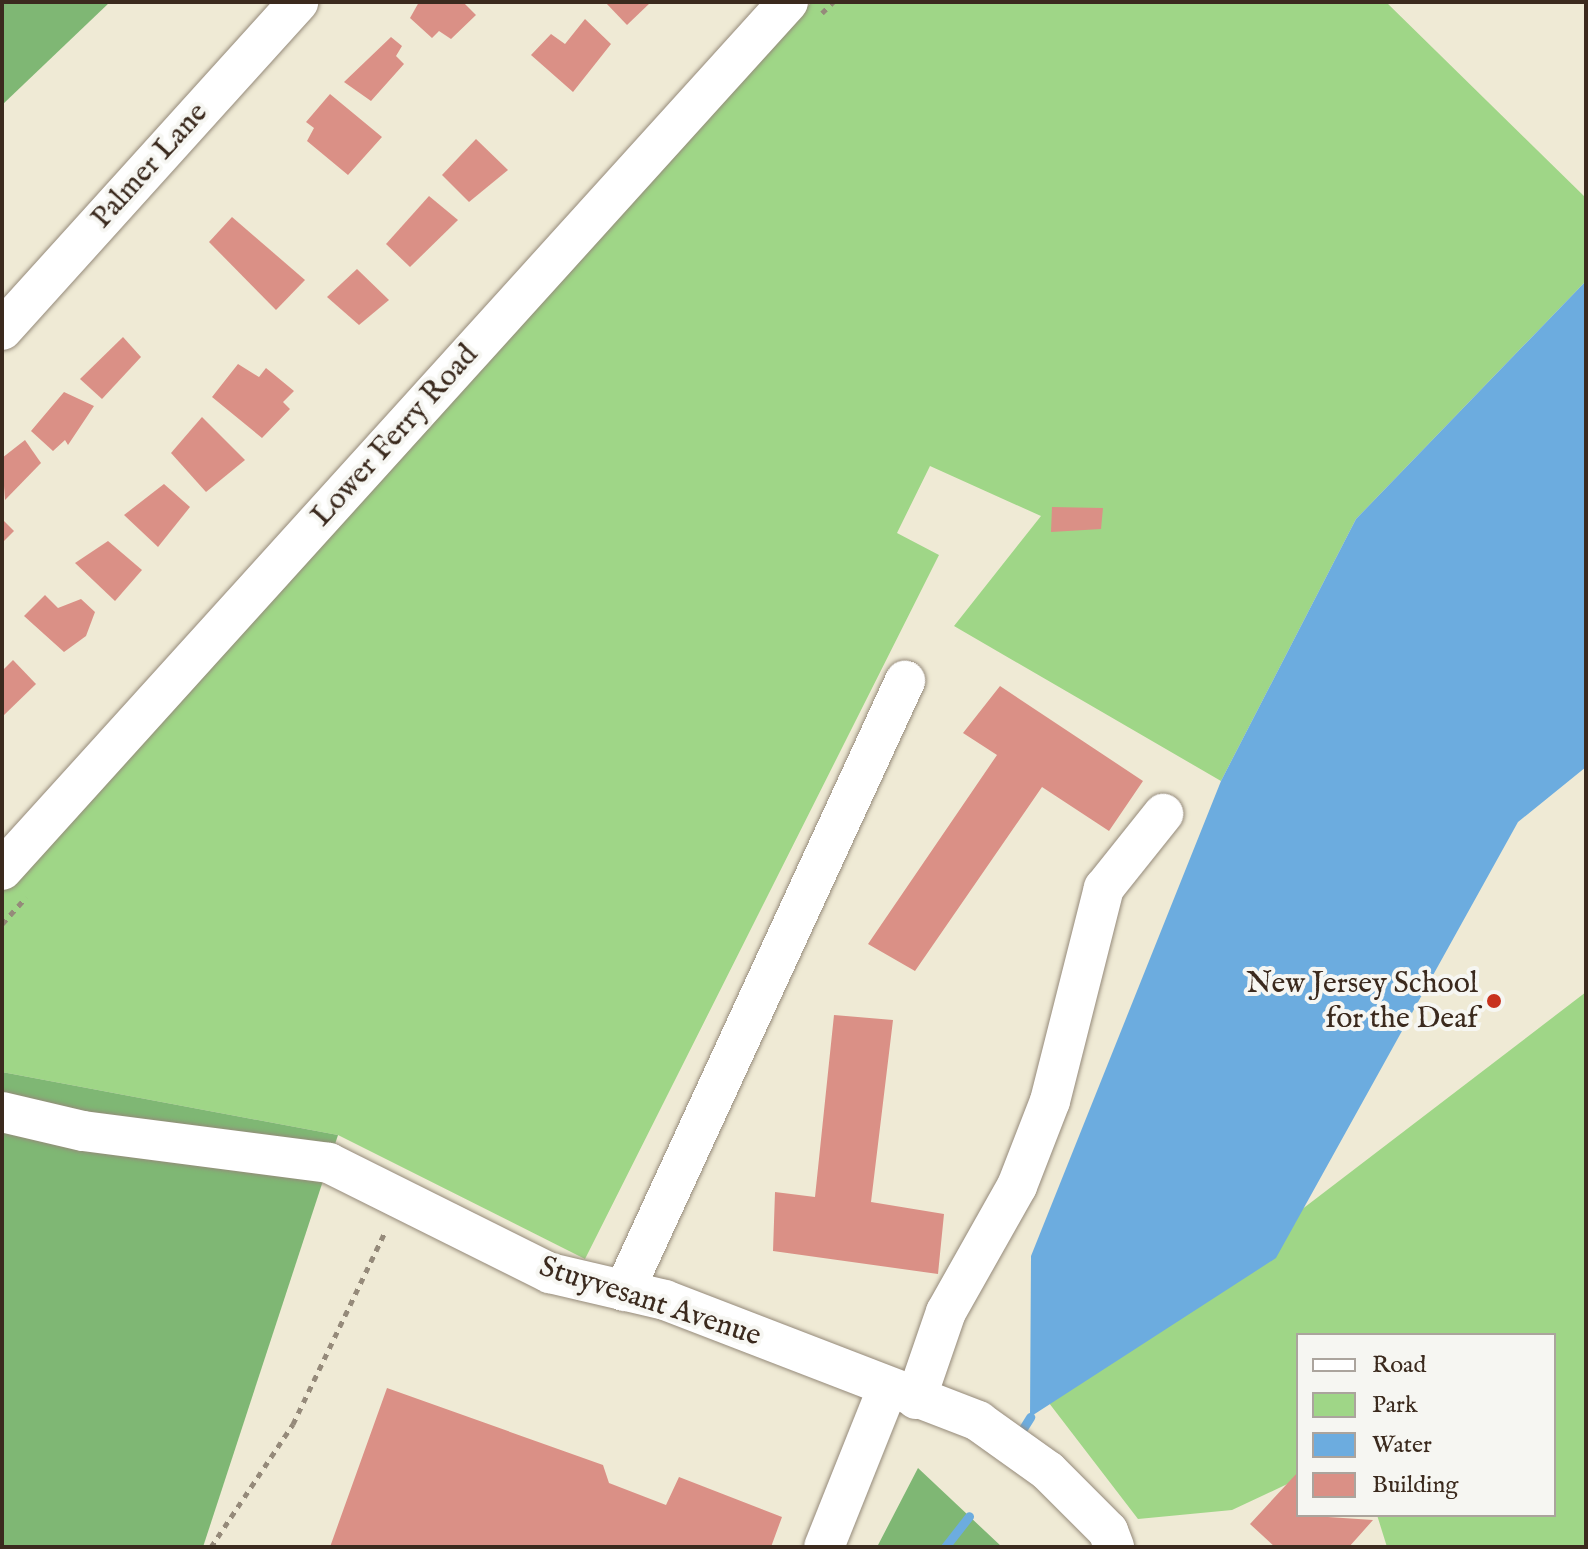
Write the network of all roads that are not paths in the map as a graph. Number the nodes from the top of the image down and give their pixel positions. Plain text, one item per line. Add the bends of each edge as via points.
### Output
1 (298, 2) edge
2 (788, 2) edge
3 (2, 330) edge
4 (905, 681) dead end
5 (1163, 814) dead end
6 (2, 870) edge
7 (2, 1112) edge
8 (624, 1291) junction
9 (902, 1393) junction
10 (824, 1547) edge
11 (1114, 1547) edge

1 - 3 street, Palmer Lane
2 - 6 street, Lower Ferry Road
4 - 8 street
5 - 9 street via 1104,888 1050,1101 1017,1186
7 - 8 street, Stuyvesant Avenue via 83,1131 329,1163 550,1273
8 - 9 street, Stuyvesant Avenue
9 - 10 street
9 - 11 street, Stuyvesant Avenue via 978,1421 1048,1471 1108,1531

